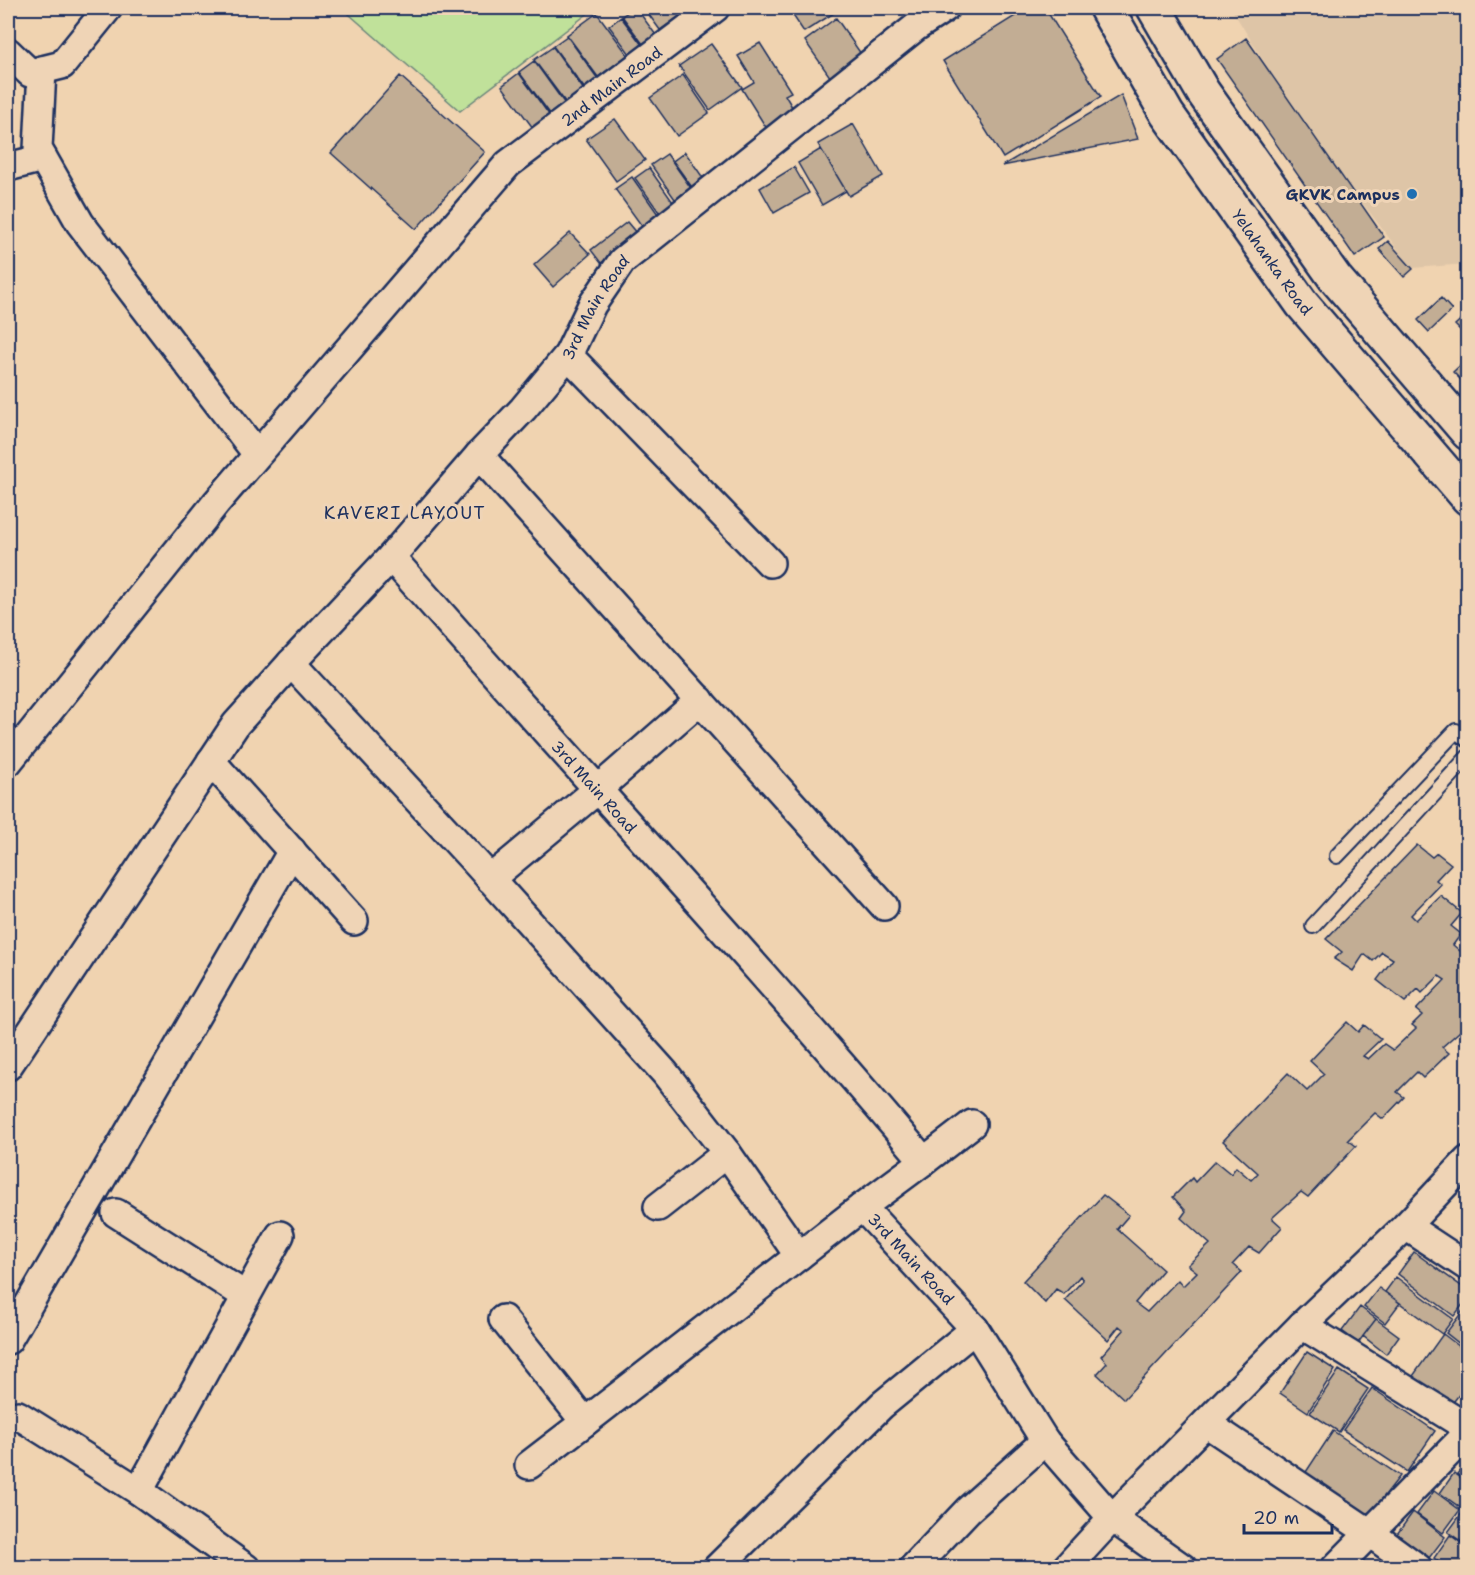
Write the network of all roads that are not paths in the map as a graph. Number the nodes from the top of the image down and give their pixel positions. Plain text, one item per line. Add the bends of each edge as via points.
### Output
1 (108, 8) edge
2 (714, 8) edge
3 (945, 8) edge
4 (1106, 8) edge
5 (1154, 8) edge
6 (8, 52) edge
7 (42, 70) junction
8 (43, 158) junction
9 (8, 167) edge
10 (568, 355) junction
11 (1467, 433) edge
12 (257, 454) junction
13 (479, 455) junction
14 (1467, 498) edge
15 (391, 557) junction
16 (770, 563) dead end
17 (291, 663) junction
18 (700, 700) junction
19 (1467, 741) edge
20 (1467, 758) edge
21 (211, 761) junction
22 (8, 762) edge
23 (597, 790) junction
24 (292, 851) junction
25 (1337, 856) dead end
26 (490, 879) junction
27 (884, 906) dead end
28 (354, 921) dead end
29 (1313, 926) dead end
30 (8, 1066) edge
31 (972, 1124) dead end
32 (727, 1153) junction
33 (1467, 1160) edge
34 (924, 1161) junction
35 (658, 1207) dead end
36 (862, 1207) junction
37 (116, 1213) dead end
38 (1406, 1226) junction
39 (280, 1234) dead end
40 (799, 1256) junction
41 (1467, 1267) edge
42 (246, 1296) junction
43 (502, 1319) dead end
44 (1302, 1325) junction
45 (975, 1329) junction
46 (8, 1340) edge
47 (18, 1415) dead end
48 (585, 1422) junction
49 (1206, 1424) junction
50 (1467, 1428) edge
51 (1467, 1433) edge
52 (1045, 1441) junction
53 (529, 1466) dead end
54 (139, 1491) junction
55 (1112, 1518) junction
56 (1370, 1533) junction
57 (246, 1568) edge
58 (717, 1568) edge
59 (913, 1568) edge
60 (1066, 1568) edge
61 (1182, 1568) edge
62 (1335, 1568) edge
63 (1418, 1568) edge

1 - 7 street via 62,65
2 - 12 street, 2nd Main Road via 508,164
3 - 10 street, 3rd Main Road via 621,261 592,305
4 - 14 main road, Yelahanka Road via 1167,114 1302,304
5 - 11 main road via 1203,92 1335,278
6 - 7 street via 30,73
7 - 8 street via 38,149
8 - 9 street
8 - 12 street via 80,223
10 - 13 street, 3rd Main Road
10 - 16 street
12 - 22 street, 2nd Main Road
13 - 15 street, 3rd Main Road
13 - 18 street
15 - 17 street
15 - 23 street, 3rd Main Road
17 - 21 street via 236,724
17 - 26 street
18 - 23 street
18 - 27 street
19 - 25 lane via 1456,731
20 - 29 lane
21 - 24 street
21 - 30 street
23 - 26 street
23 - 34 street, 3rd Main Road
24 - 28 street
24 - 46 street
26 - 32 street via 665,1073
31 - 34 street
32 - 35 street
32 - 40 street
33 - 38 street
34 - 36 street, 3rd Main Road
36 - 40 street
36 - 45 street, 3rd Main Road
37 - 42 street
38 - 41 street
38 - 44 street
39 - 42 street
40 - 48 street
42 - 54 street
43 - 48 street
44 - 49 street
44 - 50 street
45 - 52 street, 3rd Main Road
45 - 58 street via 882,1405
47 - 54 street
48 - 53 street
49 - 55 street
49 - 56 street
51 - 56 street
52 - 55 street, 3rd Main Road
52 - 59 street via 968,1510
54 - 57 street
55 - 60 street
55 - 61 street, 3rd Main Road
56 - 62 street
56 - 63 street

